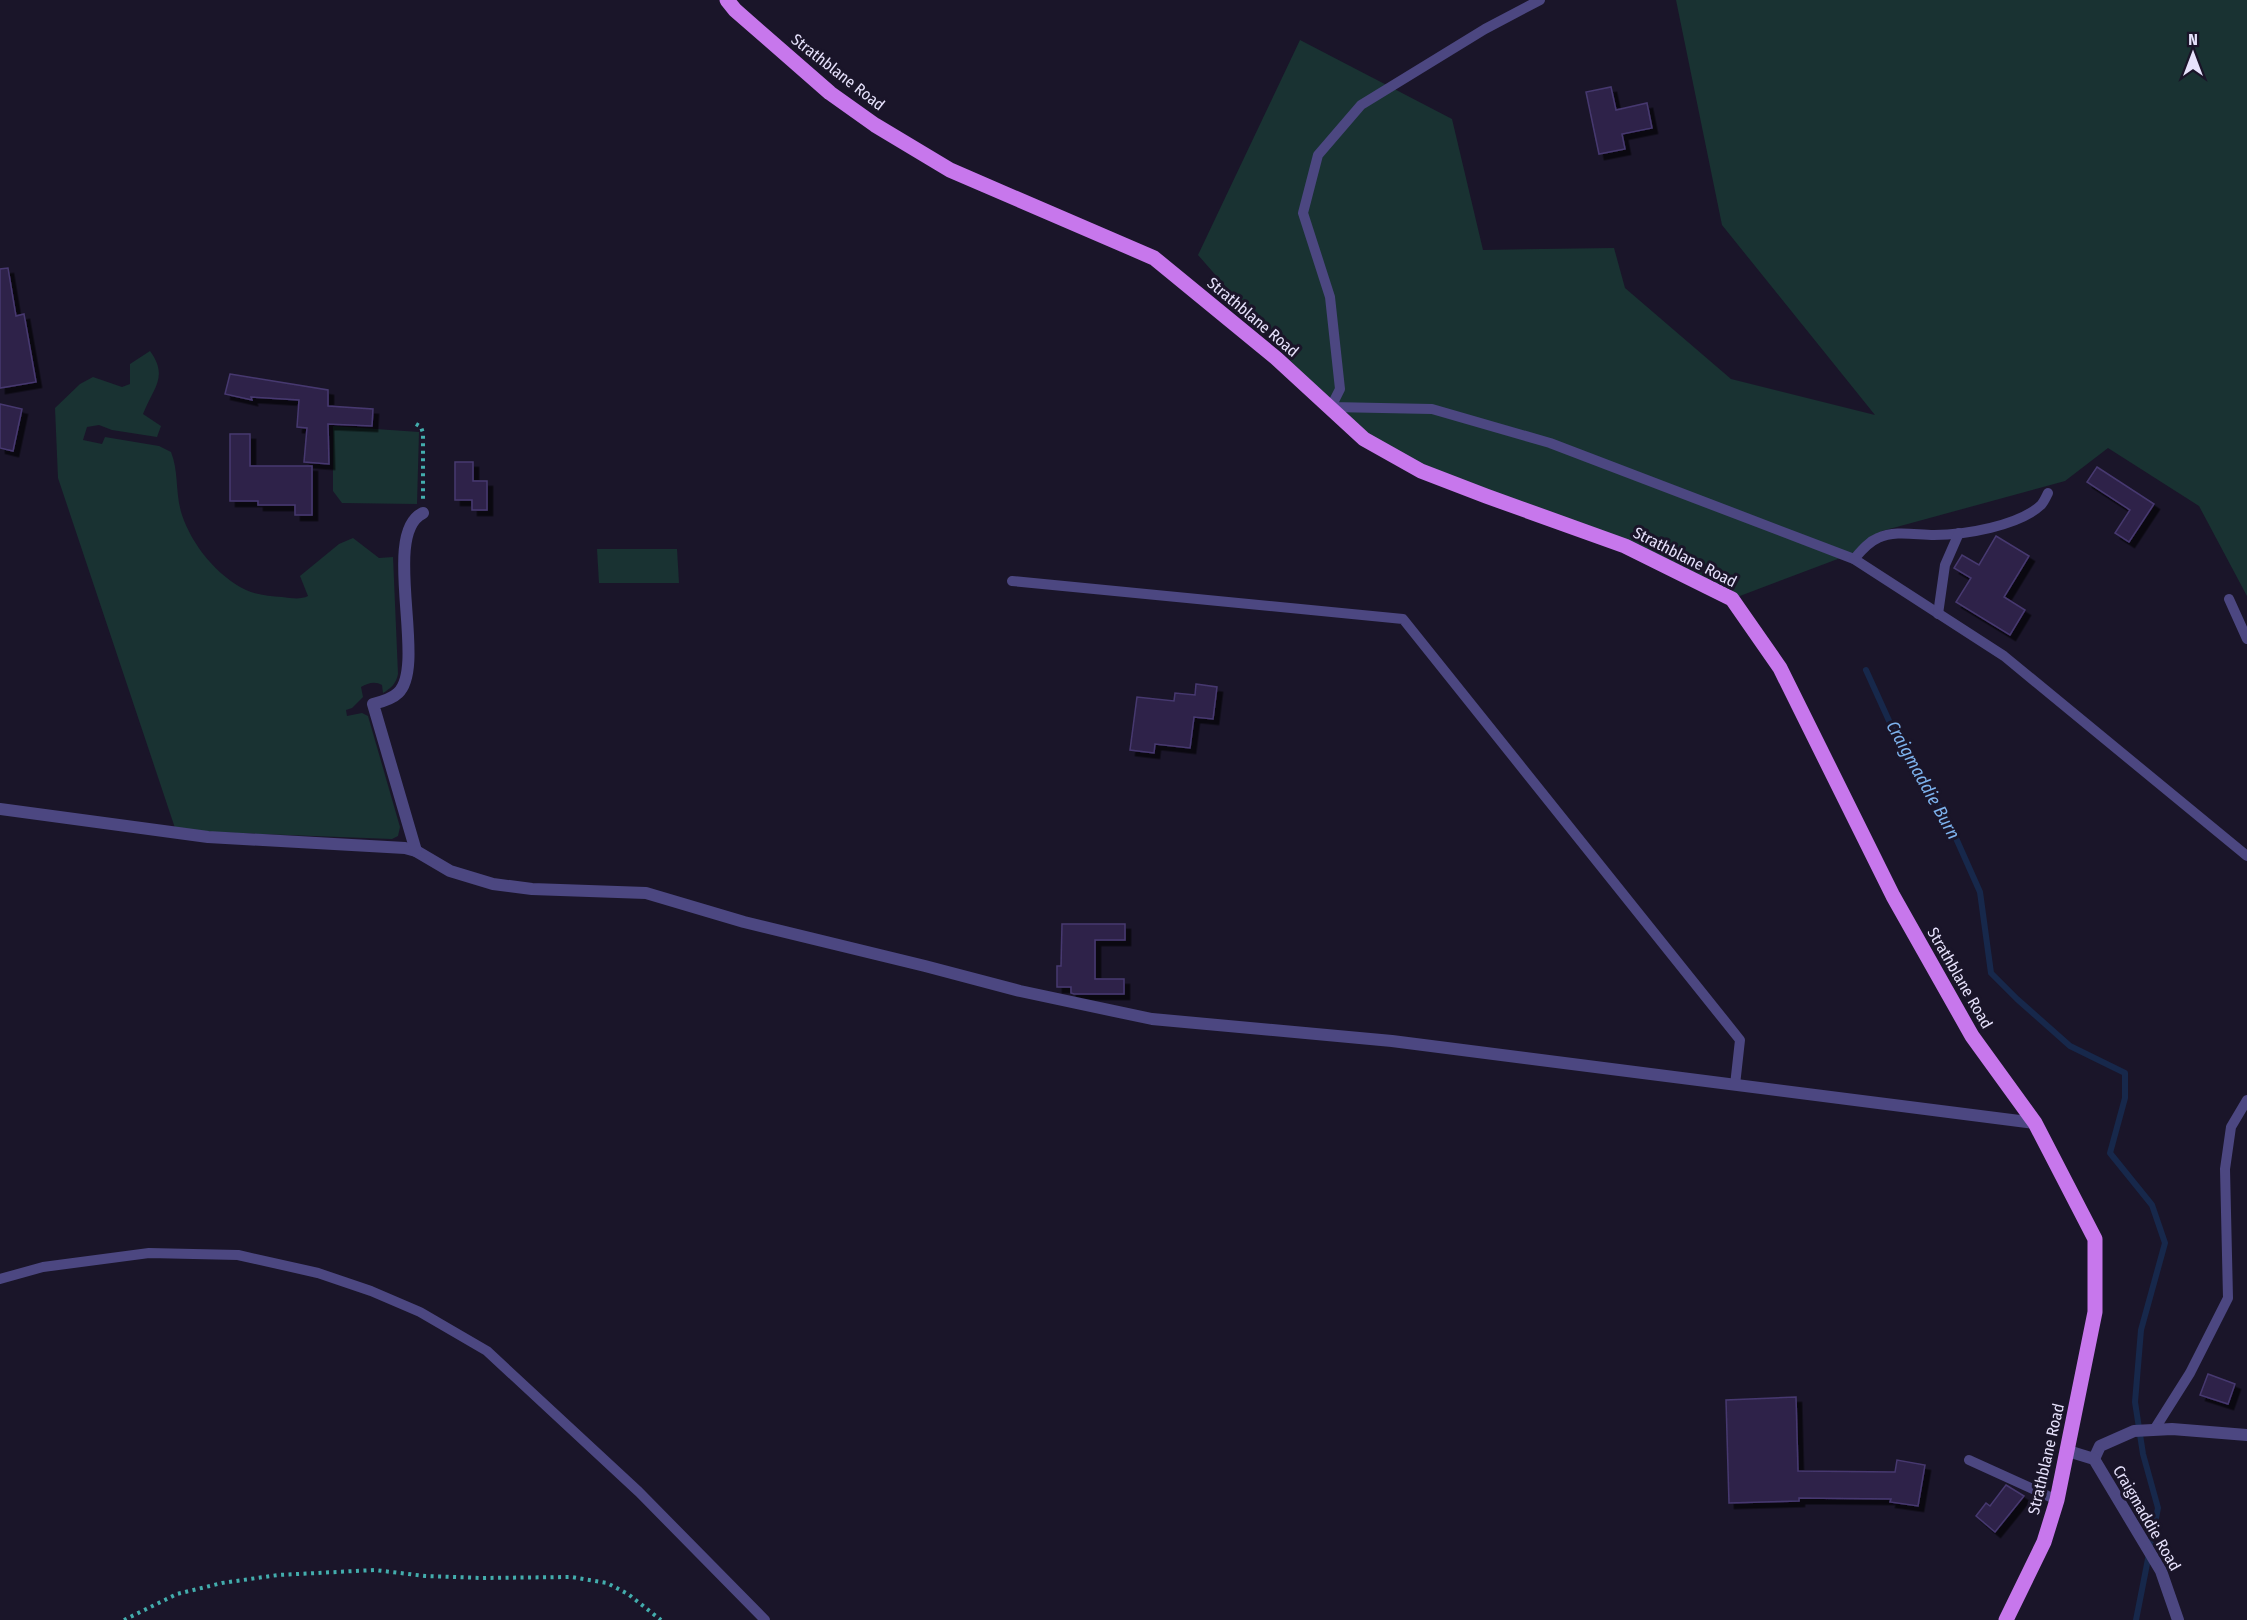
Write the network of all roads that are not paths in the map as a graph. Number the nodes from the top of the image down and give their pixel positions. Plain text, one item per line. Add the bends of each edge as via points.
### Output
1 (727, 0) edge
2 (1540, 0) edge
3 (2048, 493) dead end
4 (423, 513) road end
5 (1959, 533) junction
6 (1854, 559) junction
7 (1012, 581) dead end
8 (2229, 599) dead end
9 (1938, 614) junction
10 (2247, 639) edge
11 (0, 809) edge
12 (416, 851) junction
13 (2247, 856) edge
14 (1735, 1085) junction
15 (2247, 1100) edge
16 (2035, 1123) junction
17 (0, 1279) edge
18 (2154, 1430) junction
19 (2247, 1435) edge
20 (2068, 1451) junction
21 (2094, 1459) junction
22 (1969, 1460) dead end
23 (2057, 1500) junction
24 (765, 1620) edge
25 (2006, 1620) edge
26 (2178, 1620) edge

1 - 16 main road, Strathblane Road via 830,93 875,125 951,170 1154,258 1276,358 1364,438 1421,471 1625,546 1732,599 1780,668 1893,896 1972,1036
2 - 6 lane via 1362,105 1318,155 1303,213 1330,297 1340,389 1331,407 1432,409 1550,443
3 - 5 lane via 2041,505 2020,518
4 - 12 street via 409,526 404,569 409,669 397,694 373,704
5 - 6 lane via 1881,536
5 - 9 lane via 1945,565
6 - 9 lane
7 - 14 lane via 1403,619 1740,1040
8 - 10 lane
9 - 13 lane via 2004,656
11 - 12 street via 208,837
12 - 14 street via 450,871 493,885 646,893 1020,992 1152,1019 1392,1041
14 - 16 street
15 - 18 lane via 2231,1127 2225,1169 2228,1298 2190,1373
16 - 20 main road, Strathblane Road via 2095,1239 2095,1312
17 - 24 lane via 43,1267 149,1253 238,1255 318,1273 420,1312 488,1351 639,1492
18 - 19 street
18 - 21 street via 2134,1431 2100,1446
20 - 21 street, Craigmaddie Road
20 - 23 main road, Strathblane Road
21 - 26 street, Craigmaddie Road via 2161,1571
22 - 23 lane
23 - 25 main road, Strathblane Road via 2044,1542

